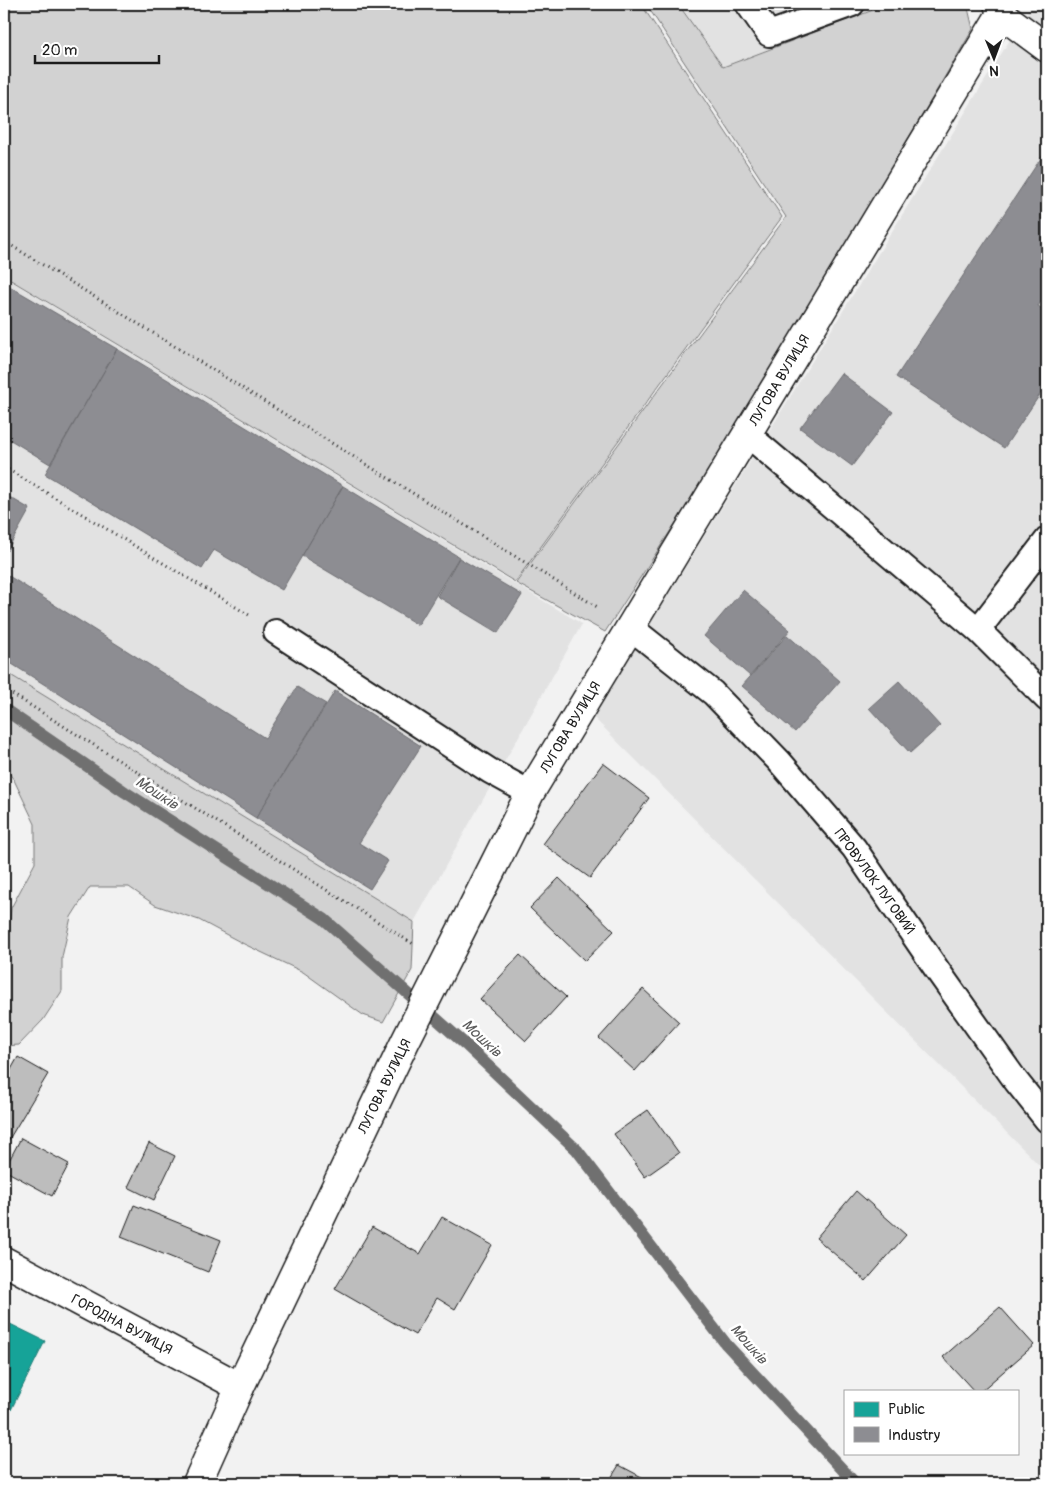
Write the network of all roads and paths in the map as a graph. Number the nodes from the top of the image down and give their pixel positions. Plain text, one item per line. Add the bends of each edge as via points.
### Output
1 (748, 4) edge
2 (852, 4) edge
3 (1000, 9) edge
4 (1047, 48) edge
5 (4, 242) edge
6 (747, 434) junction
7 (4, 467) edge
8 (1047, 540) edge
9 (630, 627) junction
10 (978, 630) junction
11 (276, 632) joint
12 (4, 689) edge
13 (1047, 699) edge
14 (530, 793) junction
15 (443, 967) junction
16 (1047, 1120) edge
17 (4, 1260) edge
18 (240, 1387) junction
19 (197, 1483) edge

1 - 2 lane via 769,34
3 - 4 street
3 - 6 street, ЛУГОВА ВУЛИЦЯ
5 - 9 path
6 - 9 street, ЛУГОВА ВУЛИЦЯ
6 - 10 lane
7 - 11 path
8 - 10 lane
9 - 14 street, ЛУГОВА ВУЛИЦЯ
9 - 16 lane, ПРОВУЛОК ЛУГОВИЙ via 713,693 779,761 854,848 945,982
10 - 13 lane
11 - 14 lane via 490,771
12 - 15 path
14 - 15 street, ЛУГОВА ВУЛИЦЯ
15 - 18 street, ЛУГОВА ВУЛИЦЯ
17 - 18 street, ГОРОДНА ВУЛИЦЯ
18 - 19 street, ЛУГОВА ВУЛИЦЯ

